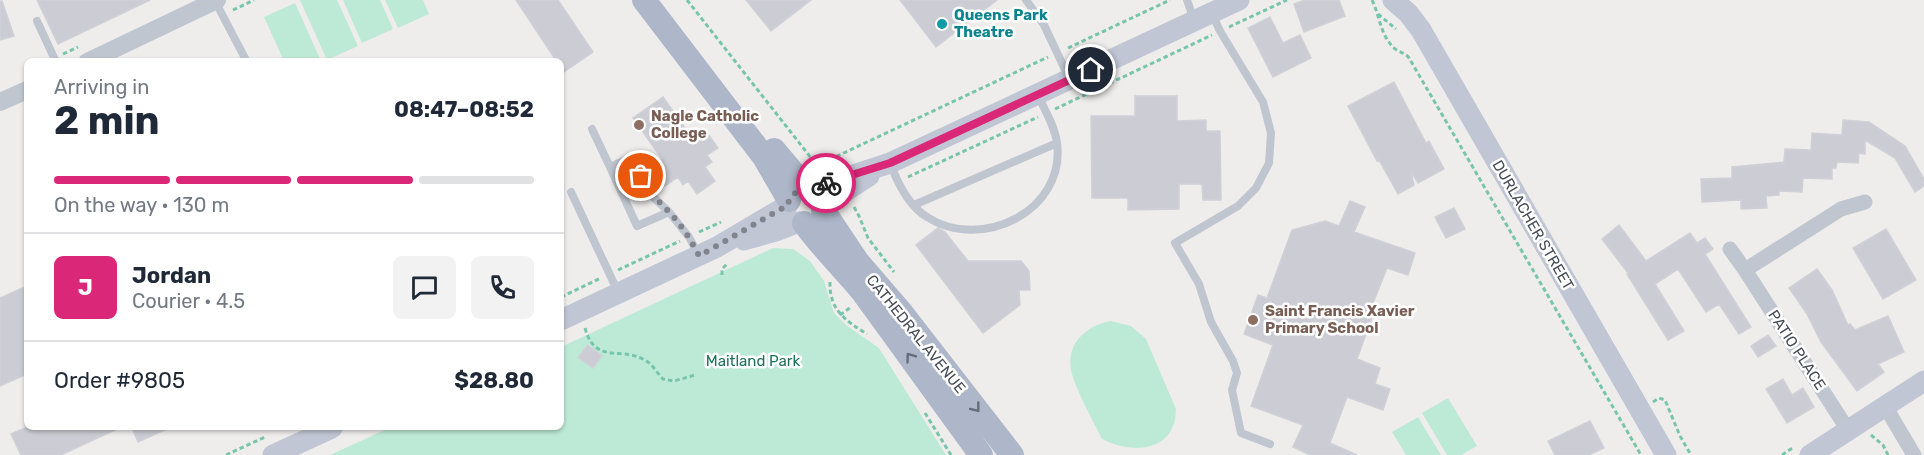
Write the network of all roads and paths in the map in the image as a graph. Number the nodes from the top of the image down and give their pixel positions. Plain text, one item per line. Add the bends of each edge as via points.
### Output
1 (644, 0) edge
2 (665, 0) edge
3 (687, 0) edge
4 (1026, 0) edge
5 (1170, 0) edge
6 (1187, 0) edge
7 (1239, 0) edge
8 (1287, 0) edge
9 (1372, 0) edge
10 (1393, 0) edge
11 (216, 1) edge
12 (37, 21) dead end
13 (1209, 22) junction
14 (1057, 53) junction
15 (54, 58) edge
16 (95, 58) edge
17 (245, 58) edge
18 (1070, 80) junction
19 (24, 91) edge
20 (0, 102) edge
21 (1042, 104) junction
22 (592, 129) dead end
23 (1057, 143) junction
24 (890, 163) junction
25 (610, 167) junction
26 (898, 182) junction
27 (571, 192) dead end
28 (808, 198) junction
29 (861, 201) dead end
30 (849, 202) dead end
31 (1865, 202) dead end
32 (914, 205) junction
33 (669, 212) junction
34 (729, 219) dead end
35 (689, 237) junction
36 (1730, 249) dead end
37 (708, 251) junction
38 (1745, 270) junction
39 (831, 279) dead end
40 (614, 284) junction
41 (564, 296) edge
42 (853, 306) dead end
43 (840, 315) junction
44 (564, 318) edge
45 (584, 322) dead end
46 (871, 336) dead end
47 (695, 375) dead end
48 (1924, 381) edge
49 (1654, 401) dead end
50 (1885, 406) junction
51 (324, 430) edge
52 (1848, 430) junction
53 (1871, 435) dead end
54 (1270, 444) dead end
55 (270, 446) edge
56 (226, 455) edge
57 (981, 455) edge
58 (1012, 455) edge
59 (1641, 455) edge
60 (1666, 455) edge
61 (1691, 455) edge
62 (1810, 455) edge
63 (1888, 455) edge
64 (1914, 455) edge

1 - 28 main road, CATHEDRAL AVENUE via 764,157
2 - 28 main road, CATHEDRAL AVENUE via 749,110
3 - 28 path
4 - 14 lane
5 - 14 path
6 - 13 lane
7 - 13 main road
8 - 13 path
9 - 59 path via 1385,36 1409,58
10 - 60 main road, DURLACHER STREET via 1421,30
11 - 16 street
11 - 17 lane
12 - 15 lane
13 - 18 main road
13 - 21 path
13 - 54 lane via 1263,102 1271,133 1269,163 1256,188 1238,206 1175,243 1199,284 1211,322 1233,361 1237,373 1232,390 1241,433
14 - 18 lane
14 - 28 path
18 - 21 main road
19 - 20 street
21 - 23 lane
21 - 24 main road
21 - 26 path
22 - 25 lane
23 - 32 lane
23 - 32 lane via 1055,173 1039,201 1022,216 996,228 970,230 946,225 927,217
24 - 26 lane
24 - 28 main road
25 - 33 lane via 631,157 651,195
25 - 33 lane via 637,226
26 - 32 lane
27 - 40 lane
28 - 37 main road via 776,231
57 -> 28 main road, CATHEDRAL AVENUE via 862,291 818,242
28 -> 58 main road, CATHEDRAL AVENUE
29 - 30 path via 852,206
31 - 38 street via 1841,209
33 - 35 lane
34 - 35 path
35 - 37 lane
35 - 40 path
36 - 38 street, PATIO PLACE
37 - 40 main road
38 - 52 street, PATIO PLACE
39 - 43 path via 829,285
40 - 41 path
40 - 44 main road
42 - 43 path
43 - 46 path
45 - 47 path via 588,341 603,352 641,357 663,379 674,381
48 - 50 main road
49 - 61 path via 1665,400
50 - 52 main road
50 - 64 street
51 - 55 main road
52 - 62 main road
53 - 63 path
55 - 56 path

